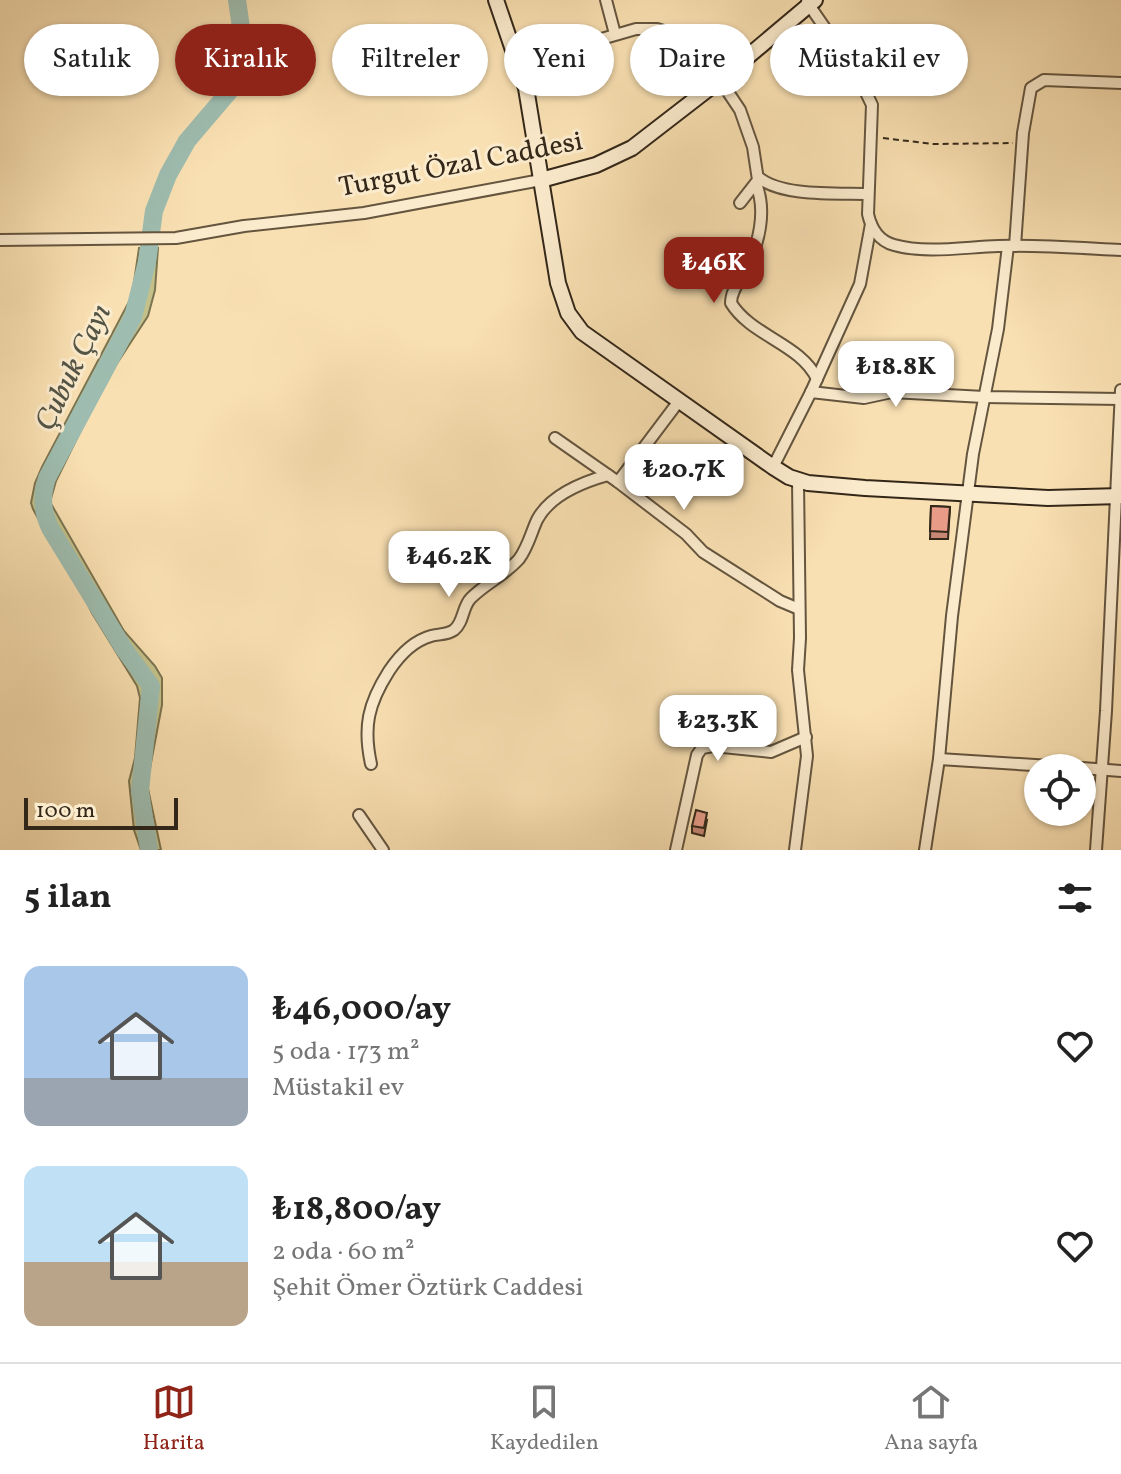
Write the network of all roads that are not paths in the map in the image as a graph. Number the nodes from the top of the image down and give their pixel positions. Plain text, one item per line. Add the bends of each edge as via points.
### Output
1 (496, 0) edge
2 (606, 0) edge
3 (810, 1) edge
4 (504, 24) edge
5 (630, 31) edge
6 (615, 34) joint
7 (754, 50) edge
8 (1121, 83) edge
9 (526, 96) edge
10 (700, 96) edge
11 (730, 96) edge
12 (541, 180) junction
13 (757, 180) junction
14 (868, 194) junction
15 (740, 203) dead end
16 (871, 224) junction
17 (0, 240) edge
18 (1012, 246) junction
19 (1121, 250) edge
20 (817, 379) junction
21 (1121, 390) edge
22 (811, 392) junction
23 (984, 397) junction
24 (1121, 399) edge
25 (679, 401) junction
26 (555, 438) dead end
27 (773, 467) junction
28 (613, 478) junction
29 (798, 481) junction
30 (969, 494) junction
31 (1119, 496) edge
32 (1116, 594) edge
33 (799, 609) junction
34 (806, 737) junction
35 (939, 759) junction
36 (371, 764) dead end
37 (1024, 764) edge
38 (1096, 769) edge
39 (1101, 770) junction
40 (1121, 771) edge
41 (359, 815) dead end
42 (383, 850) edge
43 (676, 850) edge
44 (795, 850) edge
45 (925, 850) edge
46 (1096, 850) edge

1 - 4 street
2 - 6 street
3 - 7 street, Turgut Özal Caddesi
3 - 14 street via 872,105
5 - 6 street
8 - 18 street via 1044,80 1034,85 1022,142
9 - 12 street
10 - 12 street, Turgut Özal Caddesi via 620,155
11 - 13 street via 753,147
12 - 17 street, Turgut Özal Caddesi via 364,213 192,236
12 - 25 street via 568,313 593,341
13 - 14 street via 784,189
13 - 15 street
13 - 20 street via 757,242 731,303 809,366
14 - 16 street
16 - 18 street via 886,242 904,247
16 - 20 street via 860,284
18 - 19 street
18 - 23 street
20 - 22 street
21 - 24 street
22 - 23 street via 854,398 892,392
22 - 27 street
23 - 24 street
23 - 30 street
24 - 31 street
25 - 27 street
25 - 28 street
26 - 28 street
27 - 29 street
28 - 33 street via 703,552
28 - 36 street via 583,484 550,506 538,518 521,556 470,599 456,628 418,642 398,659 368,716
29 - 30 street
29 - 33 street
30 - 31 street
30 - 35 street
31 - 32 street
32 - 39 street
33 - 34 street via 798,670
34 - 43 street via 771,752 713,746 699,750
34 - 44 street
35 - 37 street
35 - 45 street
38 - 39 street
39 - 40 street
39 - 46 street
41 - 42 street

